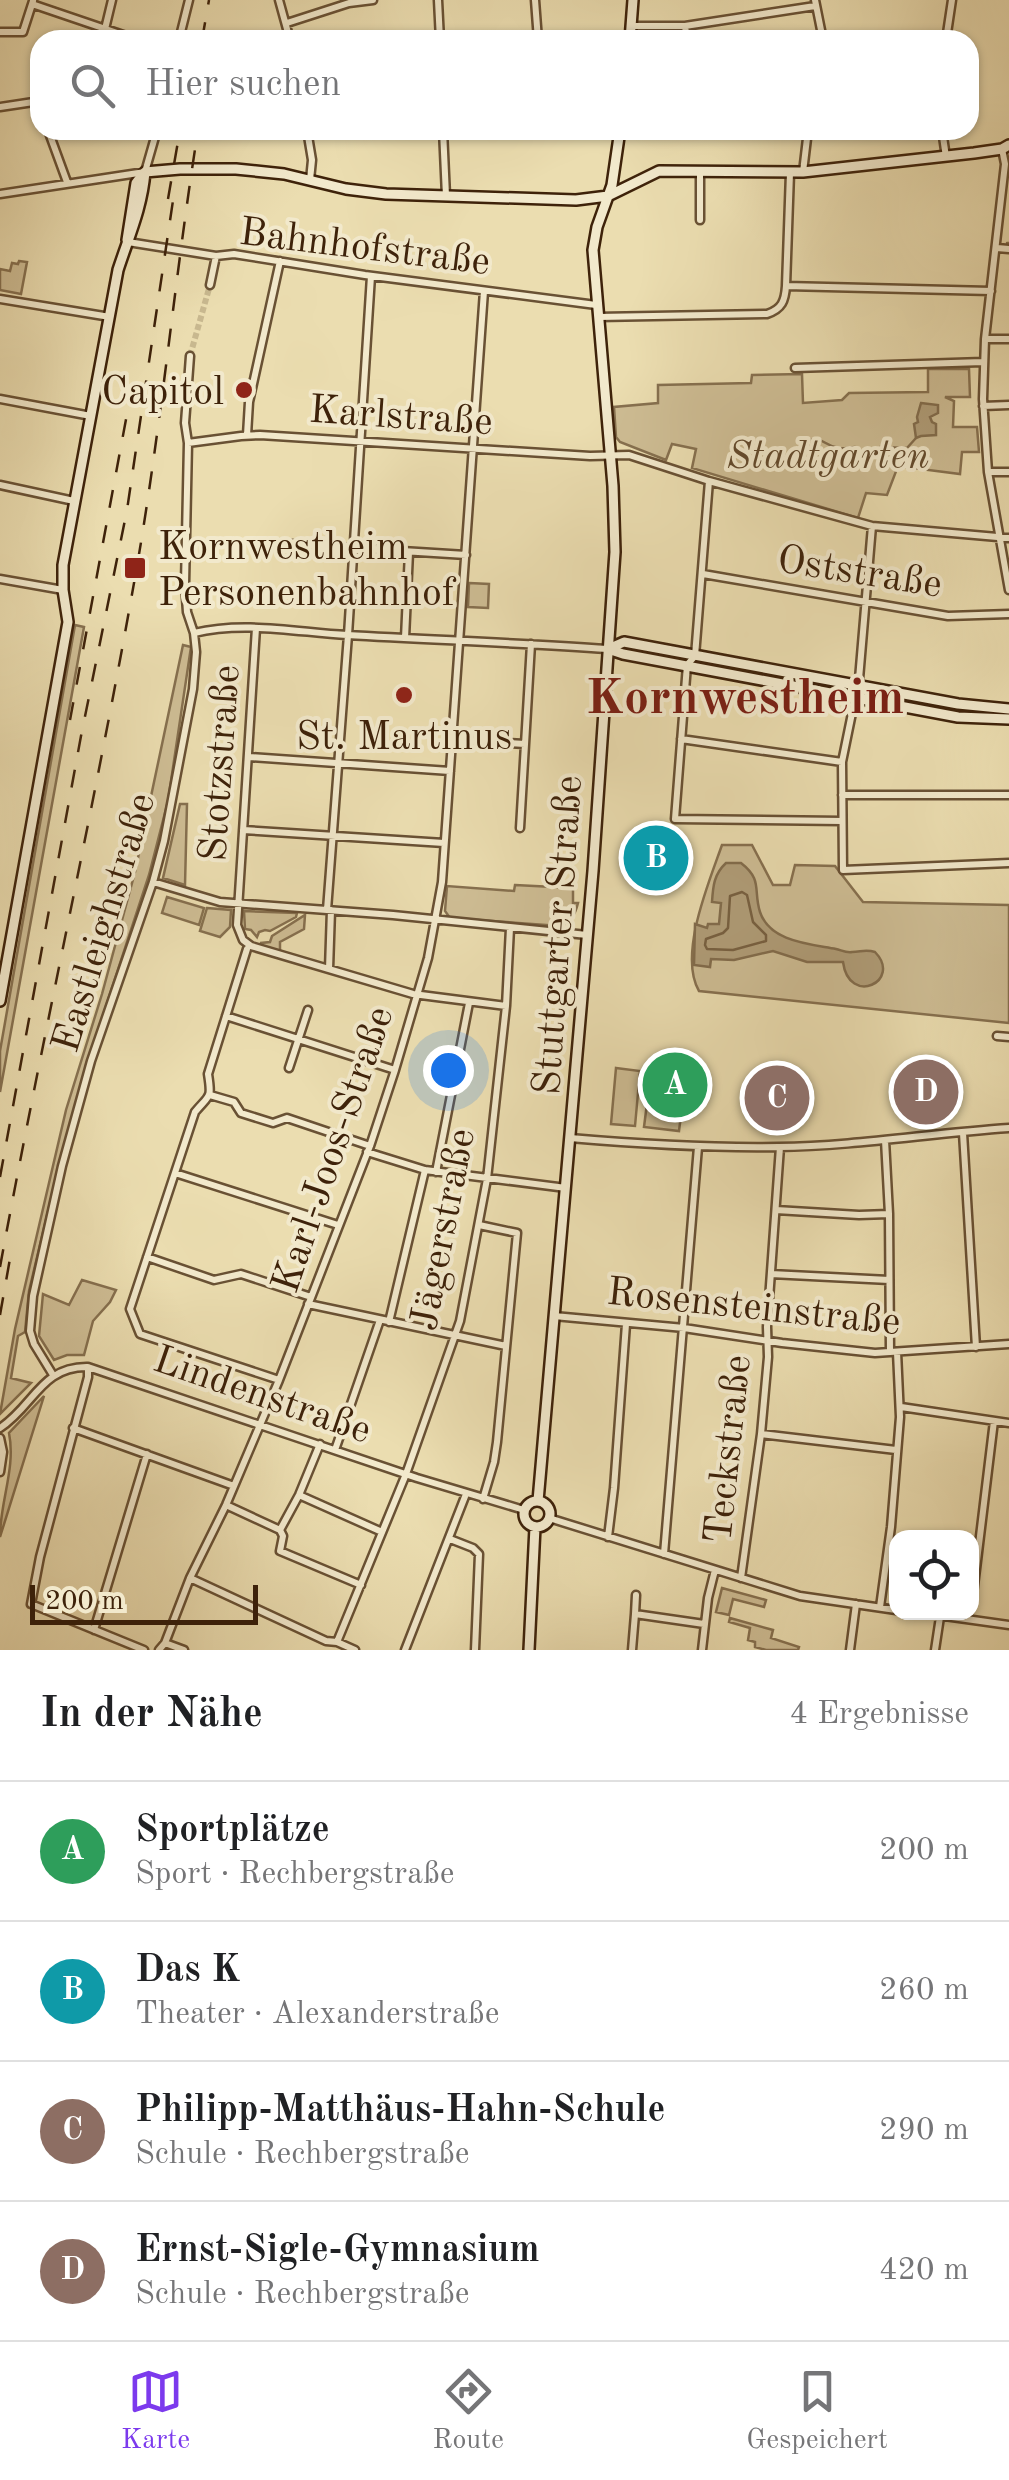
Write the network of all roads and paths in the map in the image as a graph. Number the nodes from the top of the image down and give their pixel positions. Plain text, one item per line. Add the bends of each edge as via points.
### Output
1 (112, 0) edge
2 (188, 0) edge
3 (278, 0) edge
4 (373, 0) edge
5 (438, 0) edge
6 (535, 0) edge
7 (633, 0) edge
8 (952, 0) edge
9 (349, 1) edge
10 (32, 2) edge
11 (815, 3) edge
12 (287, 23) junction
13 (631, 26) junction
14 (685, 26) junction
15 (105, 29) junction
16 (108, 30) edge
17 (181, 30) edge
18 (288, 30) edge
19 (440, 30) edge
20 (537, 30) edge
21 (631, 30) edge
22 (686, 30) edge
23 (822, 30) edge
24 (948, 30) edge
25 (0, 32) edge
26 (30, 105) edge
27 (0, 107) edge
28 (52, 140) edge
29 (156, 140) edge
30 (308, 140) edge
31 (444, 140) edge
32 (619, 140) edge
33 (807, 140) edge
34 (944, 140) edge
35 (1006, 147) edge
36 (152, 154) junction
37 (946, 156) junction
38 (700, 170) junction
39 (162, 171) junction
40 (145, 172) junction
41 (790, 172) junction
42 (803, 172) junction
43 (310, 180) junction
44 (67, 182) junction
45 (0, 194) edge
46 (446, 196) junction
47 (608, 196) junction
48 (700, 220) dead end
49 (127, 242) junction
50 (997, 248) junction
51 (1009, 249) edge
52 (216, 256) junction
53 (280, 261) junction
54 (371, 276) junction
55 (210, 286) tunnel mouth
56 (786, 286) junction
57 (484, 290) junction
58 (991, 291) junction
59 (0, 298) edge
60 (597, 311) junction
61 (110, 317) junction
62 (985, 339) junction
63 (1009, 339) edge
64 (190, 356) tunnel mouth
65 (983, 362) junction
66 (795, 368) dead end
67 (0, 399) edge
68 (1009, 404) edge
69 (983, 406) junction
70 (92, 416) junction
71 (247, 435) junction
72 (361, 441) junction
73 (188, 444) junction
74 (473, 448) junction
75 (610, 455) junction
76 (988, 472) junction
77 (1009, 472) edge
78 (709, 481) junction
79 (0, 486) edge
80 (74, 501) junction
81 (872, 526) junction
82 (999, 537) junction
83 (1009, 538) edge
84 (259, 542) dead end
85 (354, 548) junction
86 (409, 552) junction
87 (466, 555) junction
88 (703, 574) junction
89 (0, 578) edge
90 (63, 590) junction
91 (1009, 590) edge
92 (866, 602) junction
93 (1009, 614) edge
94 (256, 628) junction
95 (194, 633) junction
96 (348, 636) junction
97 (405, 638) junction
98 (460, 641) junction
99 (531, 644) junction
100 (608, 649) junction
101 (695, 656) junction
102 (687, 665) junction
103 (858, 686) junction
104 (856, 697) junction
105 (1009, 709) edge
106 (1009, 719) edge
107 (453, 740) junction
108 (680, 740) junction
109 (525, 744) junction
110 (250, 756) junction
111 (337, 762) junction
112 (842, 762) junction
113 (450, 772) junction
114 (842, 795) junction
115 (1009, 795) edge
116 (842, 822) junction
117 (520, 828) dead end
118 (243, 830) junction
119 (331, 836) junction
120 (444, 843) junction
121 (1009, 863) edge
122 (154, 882) junction
123 (238, 902) junction
124 (329, 910) junction
125 (435, 920) junction
126 (510, 928) junction
127 (587, 935) junction
128 (247, 949) dead end
129 (329, 969) junction
130 (416, 995) junction
131 (0, 1001) edge
132 (469, 1003) junction
133 (506, 1006) junction
134 (308, 1010) dead end
135 (226, 1016) junction
136 (997, 1036) dead end
137 (1009, 1037) edge
138 (297, 1040) junction
139 (290, 1068) dead end
140 (395, 1070) junction
141 (210, 1095) junction
142 (1009, 1128) edge
143 (964, 1132) junction
144 (570, 1138) junction
145 (884, 1140) junction
146 (698, 1147) junction
147 (780, 1147) junction
148 (368, 1149) junction
149 (425, 1170) junction
150 (436, 1172) junction
151 (174, 1174) junction
152 (488, 1179) junction
153 (566, 1188) junction
154 (776, 1210) junction
155 (889, 1214) junction
156 (338, 1225) junction
157 (479, 1225) junction
158 (147, 1258) junction
159 (771, 1274) junction
160 (889, 1280) junction
161 (309, 1300) junction
162 (554, 1316) junction
163 (384, 1321) junction
164 (626, 1324) junction
165 (684, 1328) junction
166 (452, 1336) junction
167 (768, 1340) junction
168 (1009, 1344) edge
169 (506, 1346) junction
170 (976, 1347) junction
171 (893, 1352) junction
172 (88, 1366) junction
173 (54, 1375) junction
174 (279, 1380) junction
175 (901, 1408) junction
176 (994, 1421) junction
177 (1009, 1423) edge
178 (260, 1424) junction
179 (0, 1428) edge
180 (73, 1428) junction
181 (761, 1434) junction
182 (0, 1438) edge
183 (320, 1444) junction
184 (336, 1450) junction
185 (896, 1450) junction
186 (147, 1454) junction
187 (0, 1472) edge
188 (406, 1474) junction
189 (234, 1486) junction
190 (466, 1494) junction
191 (299, 1495) junction
192 (483, 1499) junction
193 (538, 1501) junction
194 (226, 1505) junction
195 (524, 1510) junction
196 (549, 1518) junction
197 (535, 1527) junction
198 (280, 1530) junction
199 (382, 1532) junction
200 (608, 1536) junction
201 (450, 1538) junction
202 (979, 1544) edge
203 (664, 1554) junction
204 (715, 1570) junction
205 (190, 1578) junction
206 (741, 1578) junction
207 (362, 1585) junction
208 (636, 1595) dead end
209 (856, 1604) junction
210 (880, 1608) junction
211 (889, 1609) edge
212 (635, 1614) junction
213 (979, 1618) edge
214 (940, 1620) edge
215 (704, 1624) junction
216 (1009, 1624) edge
217 (94, 1630) junction
218 (165, 1642) junction
219 (337, 1642) junction
220 (144, 1650) edge
221 (160, 1650) edge
222 (184, 1650) edge
223 (355, 1650) edge
224 (405, 1650) edge
225 (475, 1650) edge
226 (530, 1650) edge
227 (632, 1650) edge
228 (702, 1650) edge
229 (850, 1650) edge
230 (936, 1650) edge

1 - 15 street
2 - 17 street
3 - 12 street
4 - 9 street
5 - 19 street
6 - 20 street
7 - 13 main road
8 - 24 street
9 - 12 street
10 - 15 street
10 - 25 street via 23,32
11 - 14 street
11 - 23 street
12 - 18 street
13 - 14 street
13 - 21 main road
14 - 22 street
15 - 16 street
26 - 27 street
28 - 44 street
29 - 36 street
30 - 43 street
31 - 46 street
32 - 47 main road, Stuttgarter Straße
33 - 42 street
34 - 37 street
35 - 37 main road
35 - 50 street
36 - 39 street
36 - 40 street
37 - 42 main road
38 - 41 main road
38 - 47 main road via 660,170
38 - 48 street
39 - 40 main road
39 - 43 main road via 236,169
40 - 44 street
40 - 49 main road via 136,183
41 - 42 main road
41 - 56 street
43 - 46 main road via 364,192
44 - 45 street
46 - 47 main road
47 - 60 main road, Stuttgarter Straße via 593,250
49 - 52 street, Bahnhofstraße
49 - 61 main road
50 - 51 street
50 - 58 street
52 - 53 street, Bahnhofstraße
52 - 55 street
53 - 54 street, Bahnhofstraße
53 - 71 street
54 - 57 street, Bahnhofstraße
54 - 72 street
56 - 58 street
56 - 60 street, Bahnhofstraße via 779,308 767,314
57 - 60 street, Bahnhofstraße
57 - 74 street, Karl-Joos-Straße
58 - 62 street
59 - 61 street
60 - 75 main road, Stuttgarter Straße
61 - 70 main road
62 - 63 street
62 - 65 street
64 - 73 street, Eastleighstraße
65 - 66 street
65 - 69 street
67 - 70 street
68 - 69 street
69 - 76 street
70 - 80 main road
71 - 72 street, Karlstraße
71 - 73 street, Karlstraße
72 - 74 street, Karlstraße
72 - 85 street
73 - 95 street, Eastleighstraße via 185,584
74 - 75 street, Karlstraße
74 - 87 street, Karl-Joos-Straße
75 - 78 street, Karlstraße
75 - 100 main road, Stuttgarter Straße via 616,532
76 - 77 street
76 - 82 street
78 - 81 street, Karlstraße
78 - 88 street
79 - 80 street
80 - 90 main road
81 - 82 street, Karlstraße
81 - 92 street
82 - 83 street, Karlstraße
82 - 91 street
84 - 85 street
85 - 86 street
85 - 96 street
86 - 87 street
86 - 97 street
87 - 98 street, Karl-Joos-Straße
88 - 92 street, Oststraße
88 - 101 street
89 - 90 street
90 - 131 main road via 68,622
92 - 93 street, Oststraße via 948,616
92 - 103 street
94 - 95 street
94 - 96 street
94 - 110 street, Stotzstraße
95 - 122 street, Eastleighstraße via 193,689
96 - 97 street
96 - 111 street
97 - 98 street
98 - 99 street
98 - 107 street, Karl-Joos-Straße
99 - 100 street
99 - 109 street
100 - 101 main road via 624,642
100 - 102 main road
100 - 127 main road, Stuttgarter Straße
101 - 102 street
101 - 103 main road
102 - 104 main road
102 - 108 street
103 - 104 street
103 - 105 main road
104 - 106 main road via 958,717
104 - 112 street
107 - 109 street
107 - 113 street, Karl-Joos-Straße
108 - 112 street
108 - 116 street via 675,819
109 - 117 street
110 - 111 street
110 - 118 street, Stotzstraße
111 - 113 street
111 - 119 street
112 - 114 street
113 - 120 street, Karl-Joos-Straße
114 - 115 street
114 - 116 street
116 - 121 street via 843,870
118 - 119 street
118 - 123 street, Stotzstraße
119 - 120 street
119 - 124 street
120 - 125 street, Karl-Joos-Straße
122 - 123 street
122 - 173 street, Eastleighstraße via 91,1061 33,1296 30,1330
123 - 124 street
123 - 129 street via 237,925 251,946
124 - 125 street
124 - 129 street
125 - 126 street
125 - 130 street, Karl-Joos-Straße
126 - 127 street
126 - 133 street, Jägerstraße
127 - 144 main road, Stuttgarter Straße
128 - 135 street
129 - 130 street
130 - 132 street
130 - 140 street, Karl-Joos-Straße
132 - 133 street
132 - 150 street
133 - 152 street, Jägerstraße
134 - 138 street
135 - 138 street
135 - 141 street via 208,1074
136 - 137 street
138 - 139 street
138 - 140 street
140 - 148 street, Karl-Joos-Straße
141 - 148 street via 273,1124 287,1118
141 - 151 street via 195,1112
142 - 143 street
143 - 145 street
143 - 170 street
144 - 146 street
144 - 153 main road, Stuttgarter Straße
145 - 147 street
145 - 155 street
146 - 147 street
146 - 165 street
147 - 154 street, Teckstraße
148 - 149 street
148 - 156 street, Karl-Joos-Straße
149 - 150 street
149 - 163 street
150 - 152 street
151 - 156 street
151 - 158 street
152 - 153 street
152 - 157 street, Jägerstraße
153 - 162 main road, Stuttgarter Straße
154 - 155 street
154 - 159 street, Teckstraße
155 - 160 street
156 - 161 street, Karl-Joos-Straße
157 - 166 street, Jägerstraße
157 - 169 street via 517,1233
158 - 161 street via 214,1280 241,1274
158 - 174 street via 130,1309 140,1334
159 - 160 street
159 - 167 street, Teckstraße
160 - 171 street
161 - 163 street
161 - 174 street, Karl-Joos-Straße
162 - 164 street, Rosensteinstraße
162 - 193 main road, Stuttgarter Straße
163 - 166 street
163 - 184 street
164 - 165 street, Rosensteinstraße
164 - 200 street
165 - 167 street, Rosensteinstraße
165 - 203 street
166 - 169 street
166 - 188 street, Jägerstraße
167 - 171 street, Rosensteinstraße
167 - 181 street, Teckstraße
168 - 170 street, Rosensteinstraße
169 - 192 street
170 - 171 street, Rosensteinstraße
171 - 175 street
172 - 173 street
172 - 178 street, Lindenstraße
172 - 180 street
173 - 179 street
174 - 178 street, Karl-Joos-Straße
175 - 176 street
175 - 185 street
176 - 177 street
176 - 202 street
178 - 183 street, Lindenstraße
178 - 189 street, Karl-Joos-Straße
180 - 186 street
180 - 217 street via 31,1604
181 - 185 street
181 - 206 street, Teckstraße
182 - 187 street
183 - 184 street, Lindenstraße
183 - 191 street
184 - 188 street, Lindenstraße
185 - 210 street
186 - 189 street
186 - 217 street
188 - 190 street, Lindenstraße
188 - 199 street, Jägerstraße
189 - 194 street, Karl-Joos-Straße
190 - 192 street, Lindenstraße
190 - 201 street
191 - 198 street
191 - 199 street
192 - 195 street, Lindenstraße
193 - 195 main road
193 - 196 main road
194 - 198 street
194 - 205 street, Karl-Joos-Straße
195 - 197 main road
196 - 197 main road
196 - 200 street
197 - 226 main road
198 - 207 street via 280,1551
199 - 207 street, Jägerstraße
200 - 203 street
201 - 224 street
201 - 225 street via 479,1554
203 - 204 street
204 - 206 street
204 - 215 street
205 - 218 street, Karl-Joos-Straße
205 - 219 street
206 - 209 street
207 - 219 street, Jägerstraße
208 - 212 street
209 - 210 street
209 - 229 street
210 - 211 street
212 - 215 street
212 - 227 street
213 - 216 street
214 - 230 street
215 - 228 street
217 - 220 street
218 - 221 street, Karl-Joos-Straße
218 - 222 street
219 - 223 street

